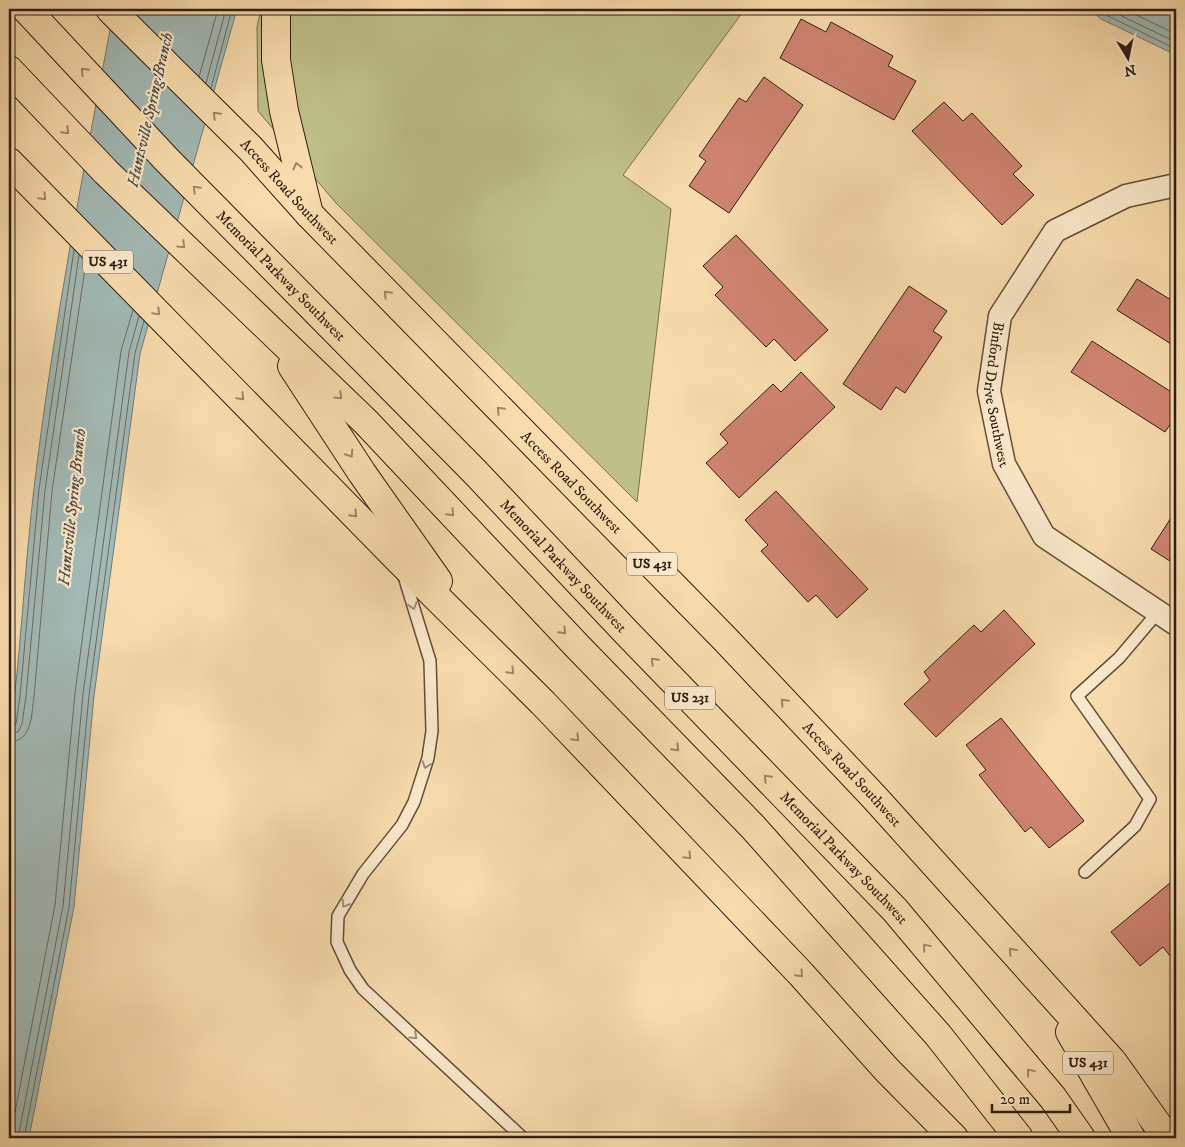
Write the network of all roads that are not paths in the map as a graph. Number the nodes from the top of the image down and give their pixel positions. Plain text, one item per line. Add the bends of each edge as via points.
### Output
1 (26, 9) edge
2 (110, 9) edge
3 (276, 9) edge
4 (9, 70) edge
5 (9, 162) edge
6 (1176, 185) edge
7 (309, 214) junction
8 (266, 325) junction
9 (398, 559) junction
10 (1167, 618) edge
11 (479, 638) junction
12 (1085, 872) dead end
13 (1045, 987) junction
14 (887, 1070) junction
15 (523, 1138) edge
16 (935, 1138) edge
17 (954, 1138) edge
18 (1019, 1138) edge
19 (1081, 1138) edge
20 (1131, 1138) edge
21 (1167, 1138) edge

19 -> 1 main road, Memorial Parkway Southwest / US 231 via 1053,1098 895,910 476,472 167,160
7 -> 2 main road, Access Road Southwest / US 431 via 251,149
7 -> 3 main road via 284,111 276,60
4 -> 8 main road, US 231 via 106,172
5 -> 9 main road, US 431
6 - 10 street, Binford Drive Southwest via 1126,196 1055,231 1000,316 989,391 1004,464 1044,536
13 -> 7 main road, Access Road Southwest / US 431 via 875,798 725,639
8 -> 11 main road via 362,473
8 -> 18 main road, US 231 via 366,422 752,827 938,1035
9 - 11 main road, US 431
9 -> 15 lane via 430,662 432,731 428,758 414,802 402,825 363,874 338,916 337,942 363,989
10 - 12 lane via 1077,696 1150,798 1135,826
11 -> 14 main road, US 431 via 801,974
13 - 20 main road, US 431
13 - 21 main road via 1112,1061
14 - 16 main road
14 - 17 main road, US 431

